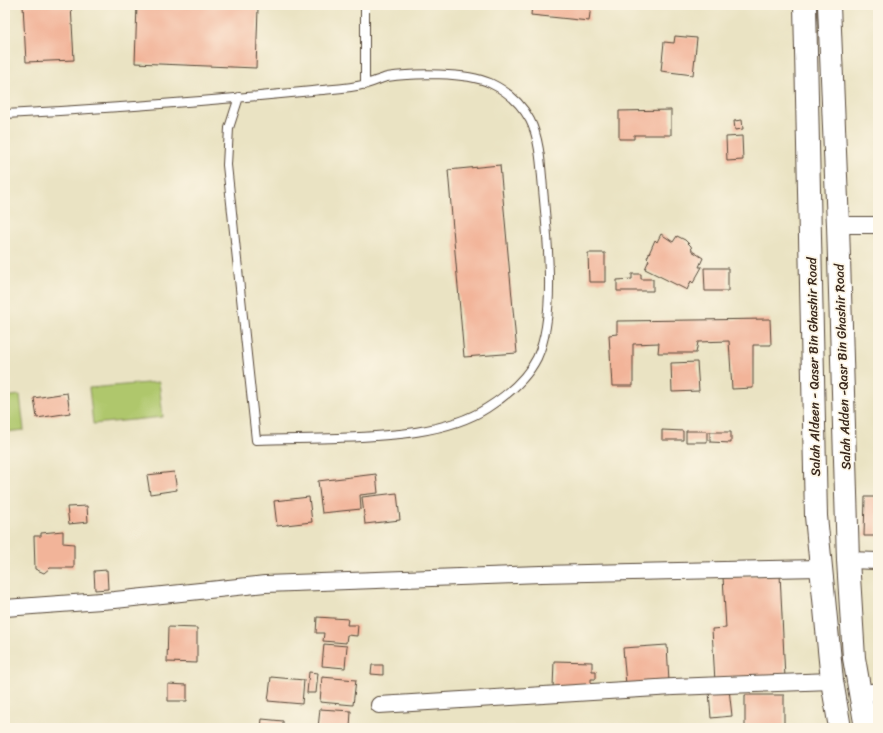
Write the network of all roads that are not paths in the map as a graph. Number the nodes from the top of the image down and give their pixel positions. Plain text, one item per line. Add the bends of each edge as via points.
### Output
1 (365, 5) edge
2 (805, 5) edge
3 (829, 5) edge
4 (365, 85) junction
5 (239, 97) junction
6 (5, 114) edge
7 (878, 225) edge
8 (838, 226) junction
9 (848, 560) junction
10 (878, 561) edge
11 (821, 568) junction
12 (5, 608) edge
13 (832, 681) junction
14 (869, 693) edge
15 (379, 705) dead end
16 (840, 728) edge
17 (866, 728) edge

1 - 4 lane
2 - 11 highway, Salah Aldeen - Qaser Bin Ghashir Road via 816,516
3 - 8 highway, Salah Adden -Qasr Bin Ghashir Road
4 - 5 lane
4 - 5 lane via 386,78 427,74 464,76 489,82 512,95 530,120 539,150 547,231 548,304 544,338 537,358 526,375 485,410 463,420 429,430 385,436 256,440 227,165 229,128
5 - 6 lane
7 - 8 street
8 - 9 highway, Salah Adden -Qasr Bin Ghashir Road
9 - 10 street
9 - 14 highway, Salah Adden -Qasr Bin Ghashir Road via 854,658
11 - 12 street via 541,574 265,584 115,600
11 - 13 highway, Salah Aldeen - Qaser Bin Ghashir Road
13 - 15 street via 674,687
13 - 16 highway, Salah Aldeen - Qaser Bin Ghashir Road
14 - 17 highway, Salah Adden -Qasr Bin Ghashir Road

